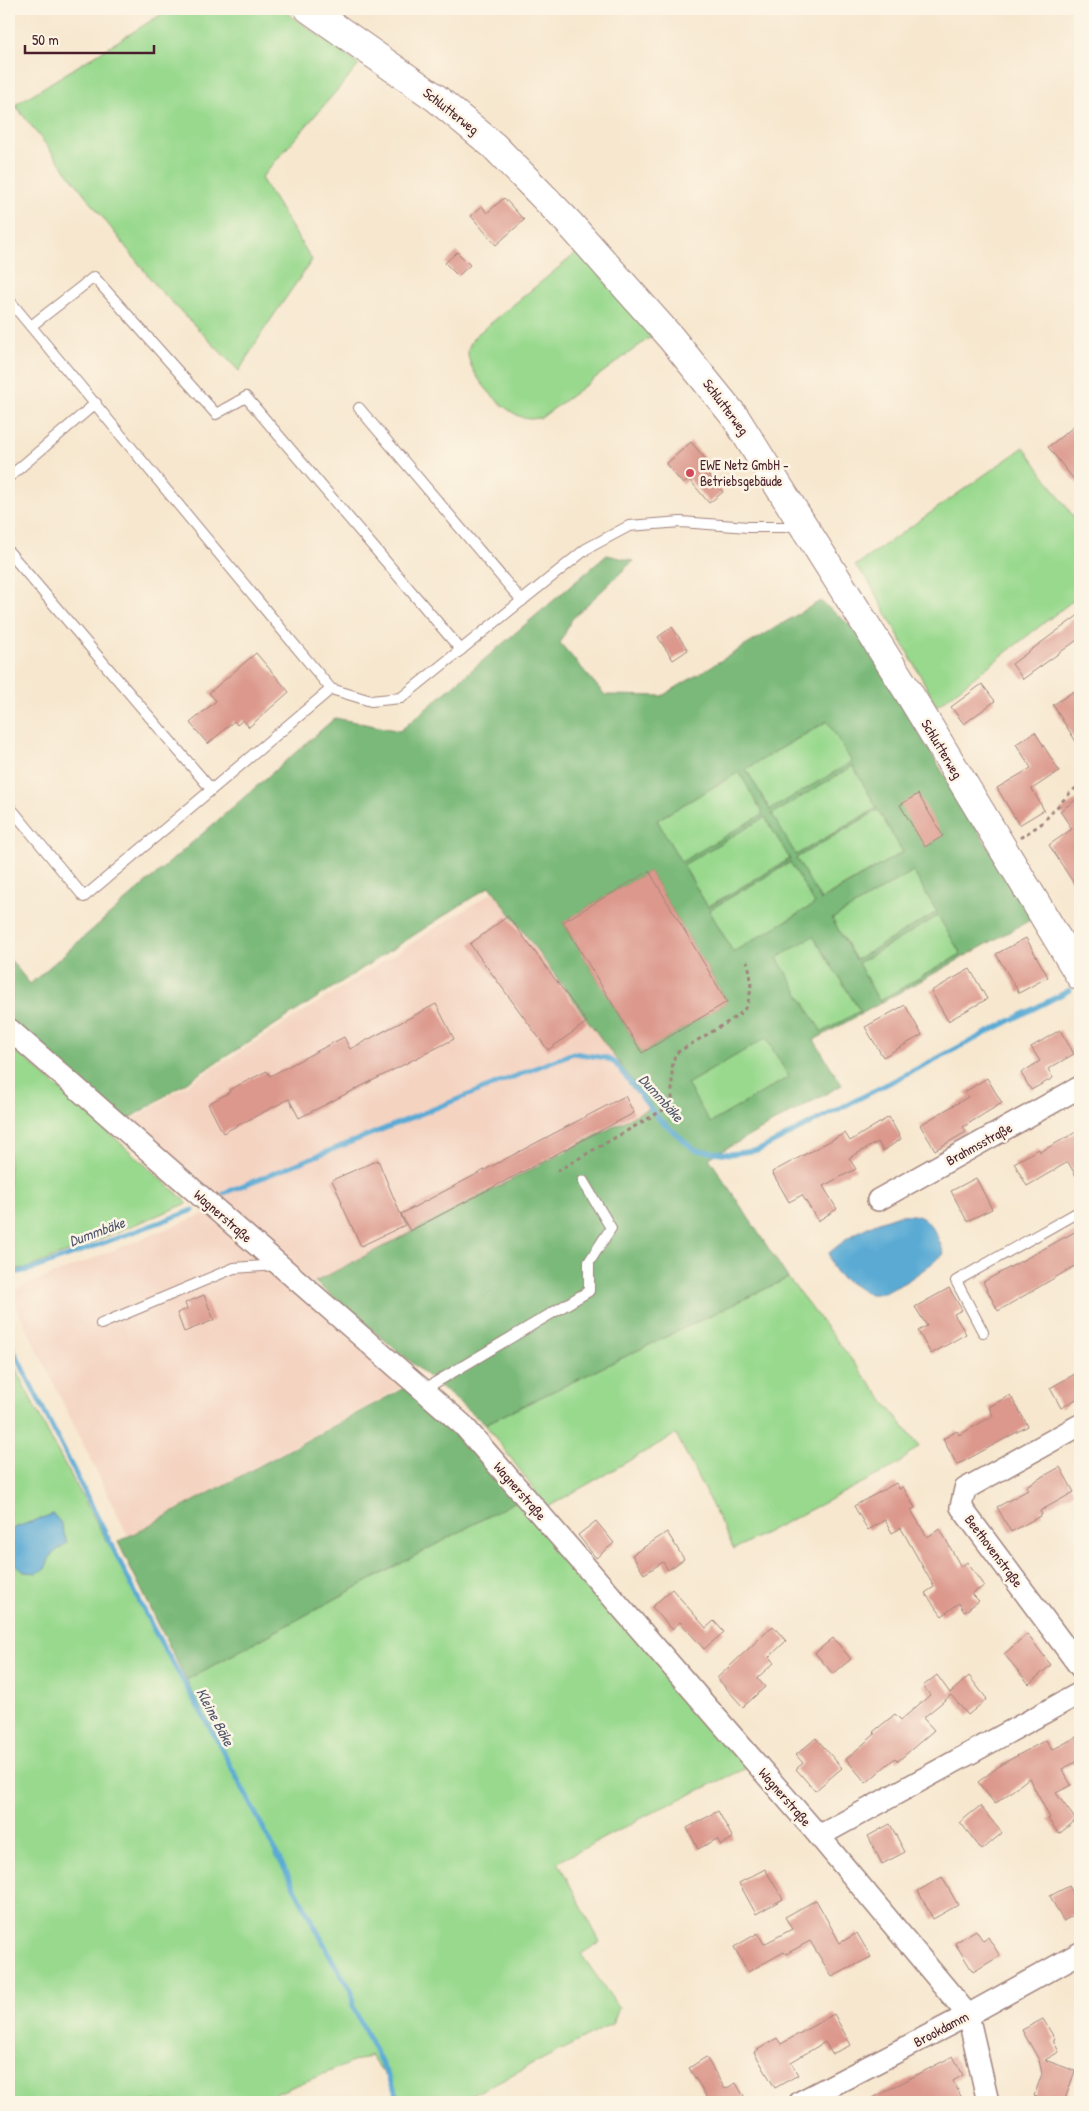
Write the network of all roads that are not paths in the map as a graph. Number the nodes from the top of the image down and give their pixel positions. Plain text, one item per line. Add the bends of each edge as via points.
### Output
1 (309, 9) edge
2 (9, 300) edge
3 (31, 326) junction
4 (96, 403) junction
5 (359, 408) dead end
6 (9, 478) edge
7 (802, 522) junction
8 (9, 552) edge
9 (522, 601) junction
10 (461, 650) junction
11 (331, 689) junction
12 (212, 789) junction
13 (9, 806) edge
14 (1080, 976) edge
15 (9, 1029) edge
16 (1080, 1087) edge
17 (583, 1181) dead end
18 (878, 1200) dead end
19 (1080, 1211) edge
20 (279, 1265) junction
21 (101, 1324) dead end
22 (983, 1332) dead end
23 (422, 1390) junction
24 (1080, 1425) edge
25 (1080, 1667) edge
26 (1080, 1693) edge
27 (819, 1836) junction
28 (1080, 1953) edge
29 (968, 2015) junction
30 (800, 2102) edge
31 (988, 2102) edge

1 - 7 street, Schlutterweg via 436,98 494,146 569,223 671,338 735,417
2 - 3 lane
3 - 4 lane
3 - 10 lane via 94,277 216,414 246,398
4 - 6 lane
4 - 11 lane
5 - 9 lane
7 - 9 lane via 784,527 680,522 629,526 586,549
7 - 14 street, Schlutterweg
8 - 12 lane
9 - 10 lane
10 - 11 lane via 401,698 371,701
11 - 12 lane
12 - 13 lane via 84,898
15 - 20 street, Wagnerstraße
16 - 18 street, Brahmsstraße
17 - 23 lane via 611,1228 589,1262 589,1291
19 - 22 lane via 956,1281
20 - 21 lane via 234,1268
20 - 23 street, Wagnerstraße
23 - 27 street, Wagnerstraße via 463,1425
24 - 25 street, Beethovenstraße via 965,1489 961,1507
26 - 27 street
27 - 29 street, Wagnerstraße
28 - 29 street, Brookdamm
29 - 30 street, Brookdamm
29 - 31 street

